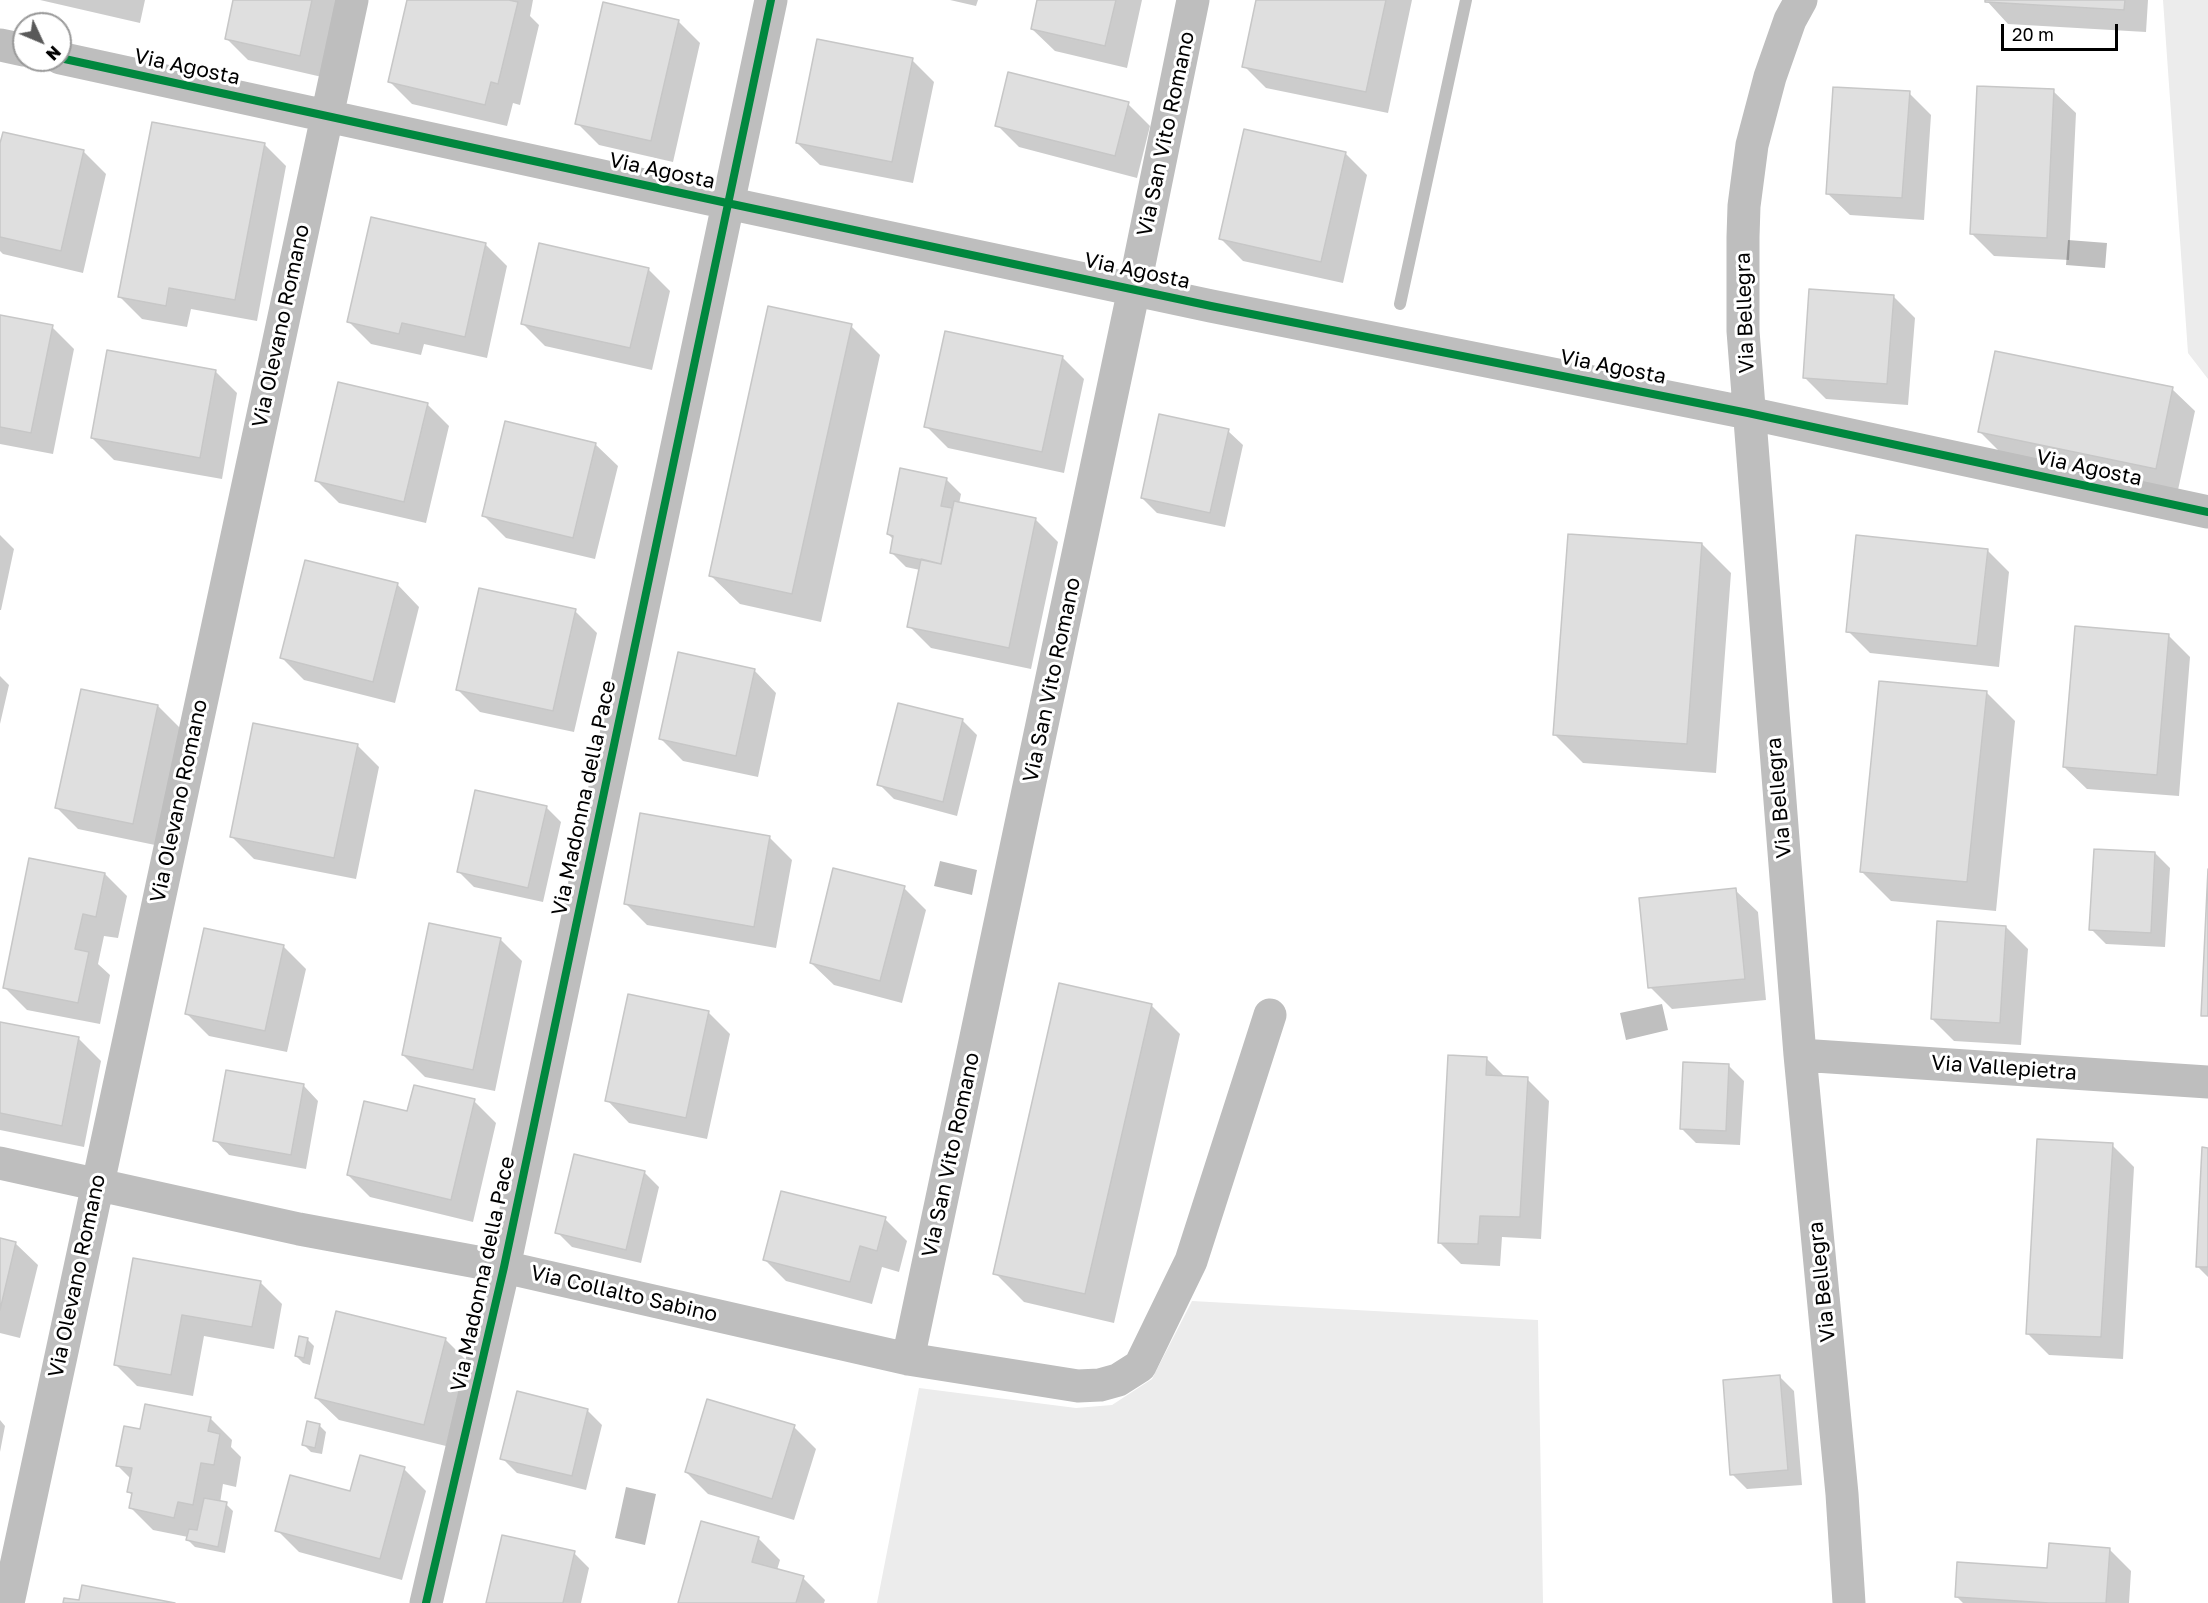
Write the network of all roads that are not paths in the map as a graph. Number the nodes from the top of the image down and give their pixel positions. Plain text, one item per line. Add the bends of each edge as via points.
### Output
1 (352, 0) edge
2 (771, 0) edge
3 (1193, 0) edge
4 (1801, 0) edge
5 (72, 61) edge
6 (327, 115) junction
7 (727, 203) junction
8 (1134, 289) junction
9 (1748, 413) junction
10 (2208, 512) edge
11 (1270, 1015) dead end
12 (1800, 1055) junction
13 (2208, 1082) edge
14 (0, 1163) edge
15 (96, 1184) junction
16 (504, 1267) junction
17 (908, 1359) junction
18 (8, 1603) edge
19 (426, 1603) edge
20 (1850, 1603) edge

1 - 6 street, Via Olevano Romano
2 - 7 street, Via Madonna della Pace
3 - 8 street, Via San Vito Romano
4 - 9 street, Via Bellegra via 1770,77 1752,145 1744,206 1743,331
5 - 6 street, Via Agosta
6 - 7 street, Via Agosta
6 - 15 street, Via Olevano Romano
7 - 8 street, Via Agosta
7 - 16 street, Via Madonna della Pace
8 - 9 street, Via Agosta
8 - 17 street, Via San Vito Romano
9 - 10 street, Via Agosta
9 - 12 street, Via Bellegra
11 - 17 street, Via Collalto Sabino via 1191,1261 1140,1366 1100,1386 1078,1386
12 - 13 street, Via Vallepietra
12 - 20 street, Via Bellegra
14 - 15 street, Via Collalto Sabino
15 - 16 street, Via Collalto Sabino
15 - 18 street, Via Olevano Romano
16 - 17 street, Via Collalto Sabino
16 - 19 street, Via Madonna della Pace

